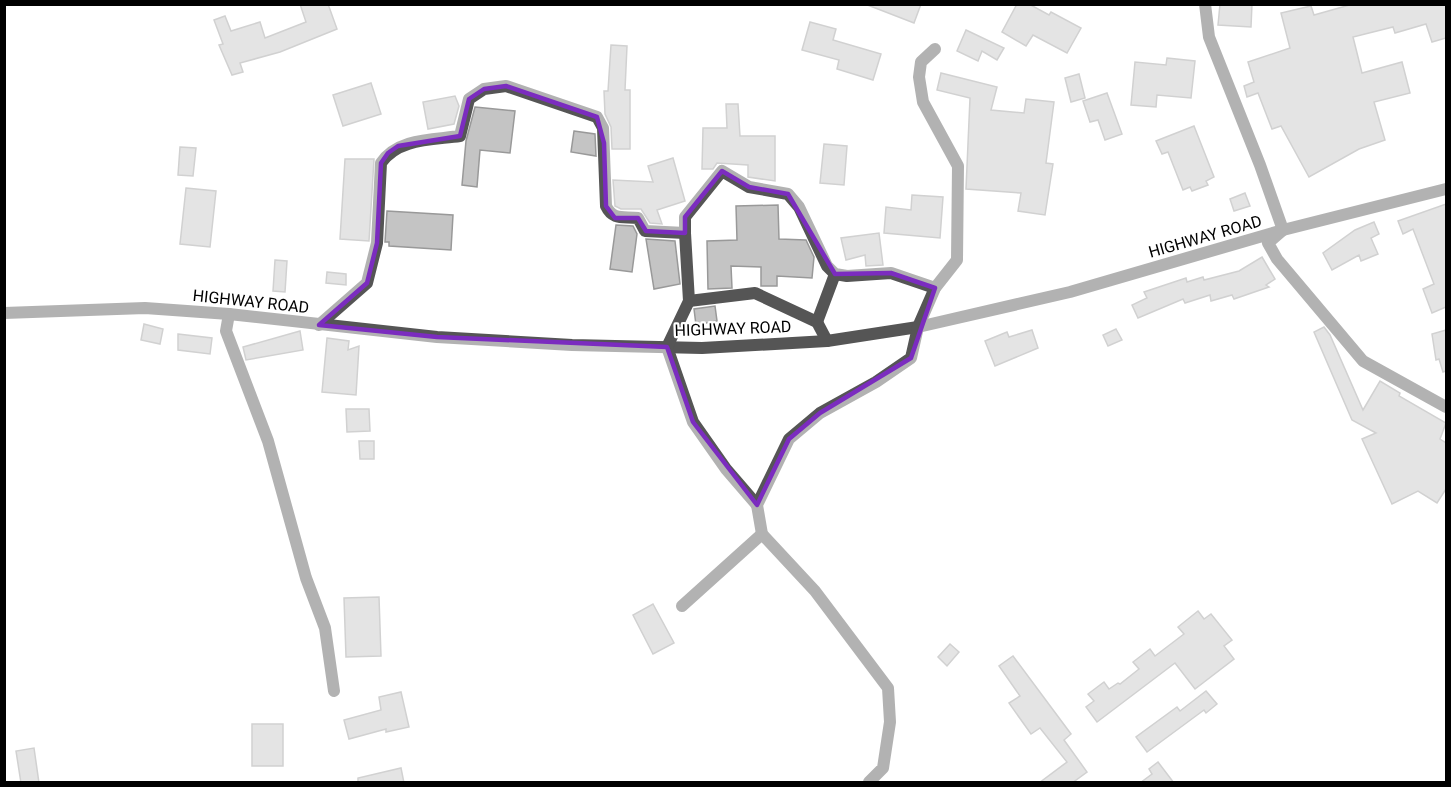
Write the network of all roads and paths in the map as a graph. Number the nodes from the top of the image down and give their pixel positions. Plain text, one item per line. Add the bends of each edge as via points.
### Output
1 (1205, 4) edge
2 (934, 49) dead end
3 (1446, 189) edge
4 (1283, 230) junction
5 (685, 233) junction
6 (835, 274) junction
7 (935, 288) junction
8 (689, 301) junction
9 (4, 313) edge
10 (229, 314) junction
11 (817, 322) junction
12 (319, 324) junction
13 (918, 327) junction
14 (827, 340) junction
15 (667, 347) junction
16 (1446, 407) edge
17 (757, 506) junction
18 (762, 534) junction
19 (682, 606) dead end
20 (334, 691) dead end
21 (869, 783) edge

1 - 4 street via 1209,37
2 - 7 street via 921,62 919,77 923,102 958,166 959,219 957,260
3 - 4 street, HIGHWAY ROAD
4 - 13 street, HIGHWAY ROAD via 1070,292
4 - 16 street via 1268,243 1277,259 1363,361
5 - 6 street via 685,217 722,171 749,187 788,194 800,207 827,266
5 - 8 street
5 - 12 street via 645,231 638,218 615,218 609,213 603,128 597,117 506,86 484,89 469,99 460,136 398,146 388,153 381,163 377,243 367,283
6 - 7 street via 891,273
6 - 11 street
7 - 13 street
8 - 11 street via 755,293
8 - 15 street
9 - 10 street, HIGHWAY ROAD via 145,308
10 - 12 street, HIGHWAY ROAD
10 - 20 street via 226,331 268,441 306,578 325,628
11 - 14 street
12 - 15 street, HIGHWAY ROAD via 437,338
13 - 14 street, HIGHWAY ROAD
13 - 17 street via 911,358 820,413 789,439
14 - 15 street, HIGHWAY ROAD
15 - 17 street via 693,422
17 - 18 street
18 - 19 street
18 - 21 street via 815,591 888,688 891,722 883,768

